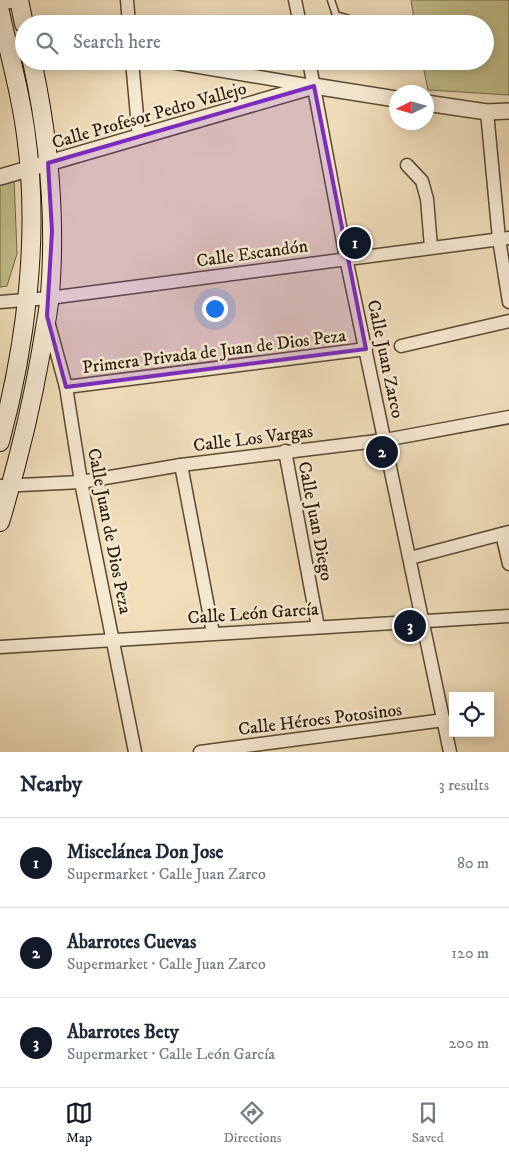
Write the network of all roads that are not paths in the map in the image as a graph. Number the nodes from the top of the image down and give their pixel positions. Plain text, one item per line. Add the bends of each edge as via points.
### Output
1 (12, 0) edge
2 (19, 0) edge
3 (126, 0) edge
4 (295, 0) edge
5 (332, 0) edge
6 (0, 3) edge
7 (0, 12) edge
8 (22, 15) edge
9 (128, 15) edge
10 (298, 15) edge
11 (339, 15) edge
12 (33, 70) edge
13 (133, 70) edge
14 (218, 70) edge
15 (311, 70) edge
16 (314, 86) junction
17 (389, 98) edge
18 (434, 104) edge
19 (509, 111) edge
20 (487, 112) junction
21 (139, 138) junction
22 (48, 164) junction
23 (406, 165) dead end
24 (30, 169) junction
25 (0, 177) edge
26 (504, 239) edge
27 (431, 247) junction
28 (346, 258) junction
29 (49, 298) junction
30 (27, 300) junction
31 (0, 302) edge
32 (509, 302) edge
33 (46, 316) junction
34 (509, 320) edge
35 (401, 346) dead end
36 (366, 349) junction
37 (66, 387) junction
38 (509, 417) edge
39 (385, 440) junction
40 (0, 442) edge
41 (285, 451) junction
42 (181, 464) junction
43 (81, 482) junction
44 (6, 485) edge
45 (0, 522) edge
46 (506, 533) edge
47 (410, 558) junction
48 (509, 564) edge
49 (509, 616) edge
50 (423, 620) junction
51 (318, 627) junction
52 (213, 632) junction
53 (113, 640) junction
54 (0, 647) edge
55 (444, 720) junction
56 (135, 752) edge
57 (200, 752) edge
58 (450, 752) edge

1 - 6 street
2 - 8 main road
3 - 9 street
4 - 10 street
5 - 11 lane
7 - 24 main road via 26,133
12 - 22 main road
13 - 21 street
14 - 16 street
15 - 16 street, Calle Juan Zarco
16 - 17 street, Calle Profesor Pedro Vallejo
16 - 21 street, Calle Profesor Pedro Vallejo
16 - 28 street, Calle Juan Zarco
18 - 20 street
19 - 20 street
20 - 26 street
21 - 22 street, Calle Profesor Pedro Vallejo
22 - 24 street, Calle Profesor Pedro Vallejo
22 - 29 main road via 52,231
23 - 27 street via 422,181 427,199
24 - 25 street, Calle Profesor Pedro Vallejo
24 - 30 main road
26 - 27 street, Calle Escandón
26 - 32 street
27 - 28 street, Calle Escandón
28 - 29 street, Calle Escandón
28 - 36 street, Calle Juan Zarco
29 - 30 street, Calle Escandón
29 - 33 main road
30 - 31 street, Calle Escandón
30 - 40 main road via 13,394
33 - 37 street, Calle Juan de Dios Peza
33 - 44 main road via 34,390
34 - 35 street
36 - 37 street, Primera Privada de Juan de Dios Peza
36 - 39 street, Calle Juan Zarco
37 - 43 street, Calle Juan de Dios Peza
38 - 39 street, Calle Los Vargas
39 - 41 street, Calle Los Vargas
39 - 47 street, Calle Juan Zarco
41 - 42 street, Calle Los Vargas
41 - 51 street, Calle Juan Diego
42 - 43 street, Calle Los Vargas
42 - 52 street
43 - 44 street, Calle Los Vargas
43 - 53 street, Calle Juan de Dios Peza
44 - 45 main road
46 - 47 street
46 - 48 street
47 - 50 street, Calle Juan Zarco
49 - 50 street, Calle León García
50 - 51 street, Calle León García
50 - 55 street, Calle Juan Zarco
51 - 52 street, Calle León García
52 - 53 street, Calle León García
53 - 54 street, Calle León García
53 - 56 street, Calle Juan de Dios Peza
55 - 57 street, Calle Héroes Potosinos
55 - 58 street, Calle Juan Zarco

